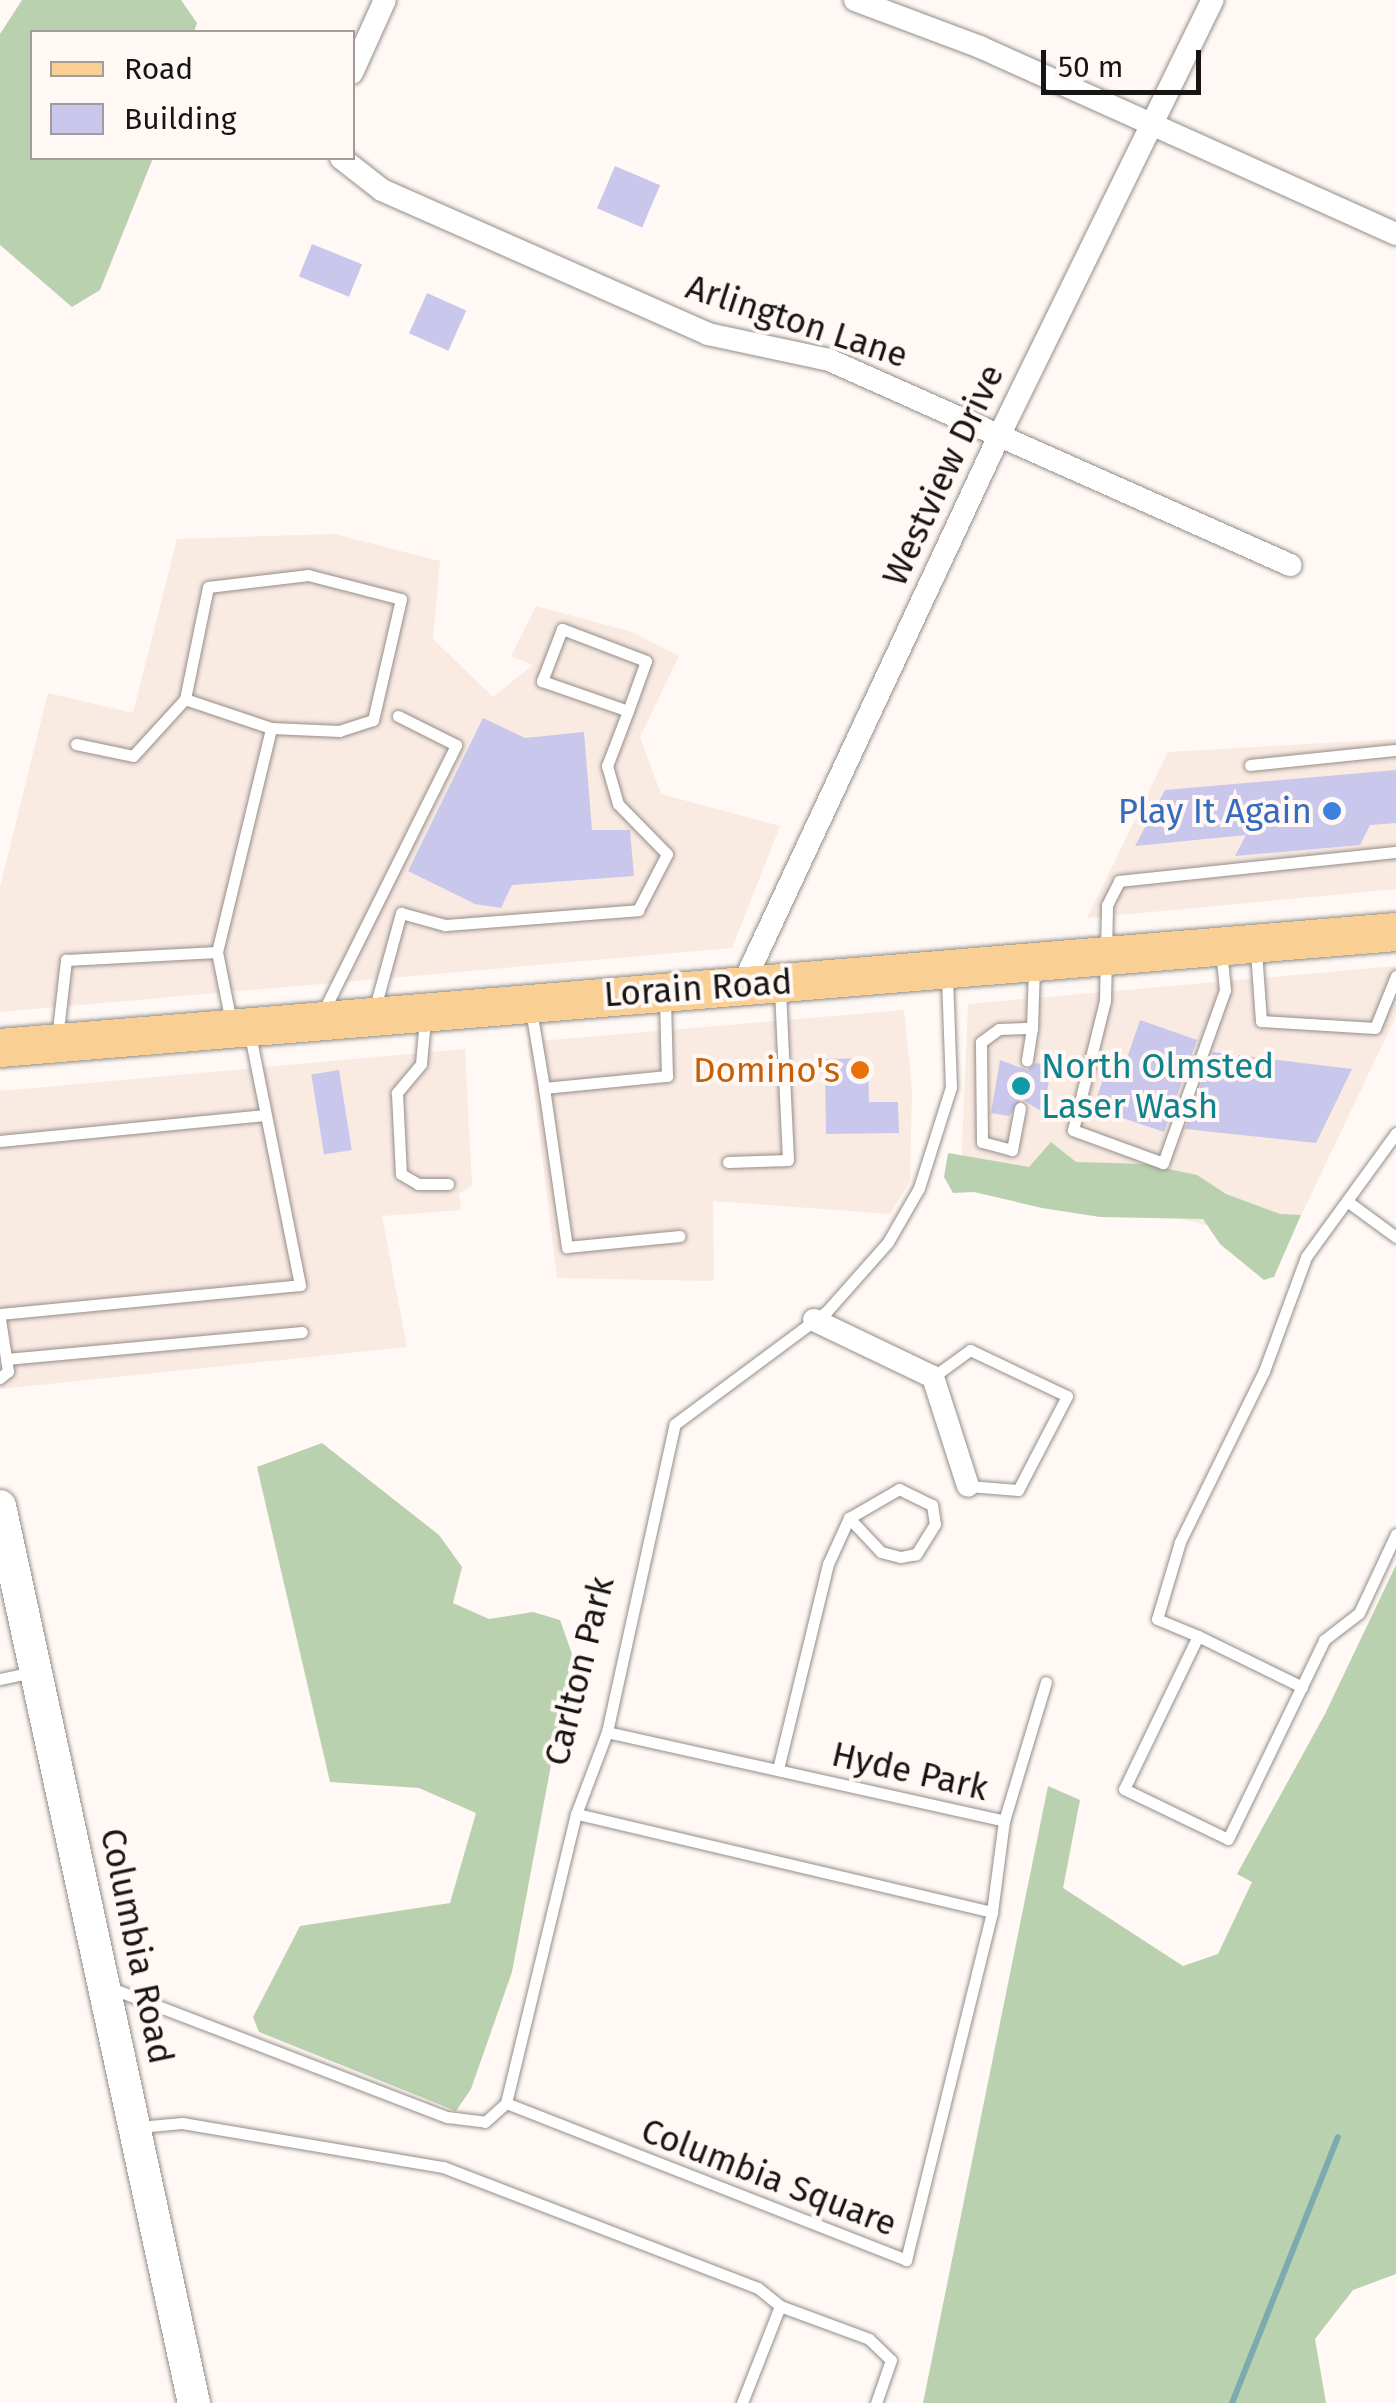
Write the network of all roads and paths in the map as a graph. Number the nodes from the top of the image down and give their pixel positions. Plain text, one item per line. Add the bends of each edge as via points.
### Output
1 (385, 0) edge
2 (856, 0) edge
3 (1213, 0) edge
4 (355, 66) edge
5 (1153, 124) junction
6 (344, 160) edge
7 (1396, 234) edge
8 (1000, 434) junction
9 (1290, 565) dead end
10 (185, 698) junction
11 (628, 711) junction
12 (398, 716) dead end
13 (272, 728) junction
14 (76, 744) dead end
15 (1396, 750) edge
16 (1250, 765) dead end
17 (1396, 852) edge
18 (1396, 932) edge
19 (1238, 946) junction
20 (217, 952) junction
21 (1110, 958) junction
22 (1034, 964) junction
23 (947, 972) junction
24 (1396, 976) edge
25 (762, 982) junction
26 (664, 990) junction
27 (530, 1001) junction
28 (426, 1010) junction
29 (373, 1015) junction
30 (319, 1020) junction
31 (240, 1027) junction
32 (1032, 1028) junction
33 (56, 1043) junction
34 (0, 1048) edge
35 (1027, 1061) dead end
36 (544, 1088) junction
37 (1020, 1108) dead end
38 (265, 1114) junction
39 (1396, 1133) edge
40 (0, 1140) edge
41 (728, 1162) dead end
42 (448, 1184) dead end
43 (1346, 1202) junction
44 (679, 1236) dead end
45 (1396, 1237) edge
46 (0, 1316) edge
47 (814, 1320) junction
48 (302, 1332) dead end
49 (6, 1359) junction
50 (934, 1377) junction
51 (0, 1378) edge
52 (968, 1486) joint
53 (0, 1506) edge
54 (849, 1518) junction
55 (1396, 1534) edge
56 (1198, 1636) junction
57 (38, 1671) junction
58 (0, 1678) edge
59 (1046, 1682) dead end
60 (1302, 1687) junction
61 (608, 1732) junction
62 (778, 1770) junction
63 (576, 1814) junction
64 (1004, 1821) junction
65 (992, 1912) junction
66 (104, 1986) junction
67 (506, 2103) junction
68 (134, 2127) junction
69 (780, 2306) junction
70 (194, 2403) edge
71 (742, 2403) edge
72 (876, 2403) edge

1 - 4 street
2 - 5 street
3 - 5 street, Westview Drive
5 - 7 street
5 - 8 street, Westview Drive
6 - 8 street, Arlington Lane via 382,190 708,334 828,360
8 - 9 street, Arlington Lane
8 - 25 street, Westview Drive
10 - 13 lane
10 - 13 lane via 208,587 308,576 400,598 373,720 340,731
10 - 14 lane via 133,756
11 - 11 lane via 646,661 562,629 542,681
11 - 29 lane via 607,766 618,804 667,854 638,910 445,926 402,913
12 - 30 lane via 456,745
13 - 20 lane
15 - 16 lane
17 - 21 lane via 1130,875 1119,881 1108,906
18 - 19 main road, Lorain Road
19 - 21 main road, Lorain Road
19 - 21 lane via 1164,1163 1072,1130
19 - 24 lane via 1261,1022 1375,1028
20 - 31 lane
20 - 33 lane via 66,960
21 - 22 main road, Lorain Road
22 - 23 main road, Lorain Road
22 - 32 lane
23 - 25 main road, Lorain Road
23 - 47 lane, Carlton Park via 951,1087 919,1188 888,1242
25 - 26 main road, Lorain Road
25 - 41 lane via 788,1160
26 - 27 main road, Lorain Road
26 - 36 lane via 668,1076
27 - 28 main road, Lorain Road
27 - 36 lane
28 - 29 main road, Lorain Road
28 - 42 lane via 421,1064 397,1092 400,1174 418,1184
29 - 30 main road, Lorain Road
30 - 31 main road, Lorain Road
31 - 33 main road, Lorain Road
31 - 38 lane
32 - 35 lane
32 - 37 lane via 999,1028 981,1042 982,1142 1012,1150
33 - 34 main road, Lorain Road
36 - 44 lane via 567,1247
38 - 40 lane
38 - 46 lane via 300,1285
39 - 43 lane
43 - 45 lane
43 - 56 lane via 1306,1256 1264,1370 1180,1542 1157,1619
46 - 49 lane
47 - 50 street
47 - 61 lane, Carlton Park via 675,1424
48 - 49 lane
49 - 51 lane via 8,1370
50 - 52 street
50 - 52 lane via 970,1350 1066,1396 1018,1490
53 - 57 main road, Columbia Road
54 - 54 lane via 899,1489 932,1505 935,1524 916,1554 900,1557 881,1552
54 - 62 lane, Hyde Park via 828,1564
55 - 60 lane via 1359,1613 1324,1640
56 - 60 lane
56 - 60 lane via 1124,1790 1228,1839
57 - 58 lane
57 - 66 main road, Columbia Road
59 - 64 lane, Hyde Park
61 - 62 lane, Hyde Park
61 - 63 lane, Carlton Park
62 - 64 lane, Hyde Park
63 - 65 lane
63 - 67 lane, Carlton Park
64 - 65 lane
65 - 67 lane, Columbia Square via 906,2260
66 - 67 lane via 447,2117 485,2122
66 - 68 main road, Columbia Road
68 - 69 lane via 182,2123 442,2167 758,2288
68 - 70 main road, Columbia Road
69 - 71 lane
69 - 72 lane via 869,2339 891,2360

